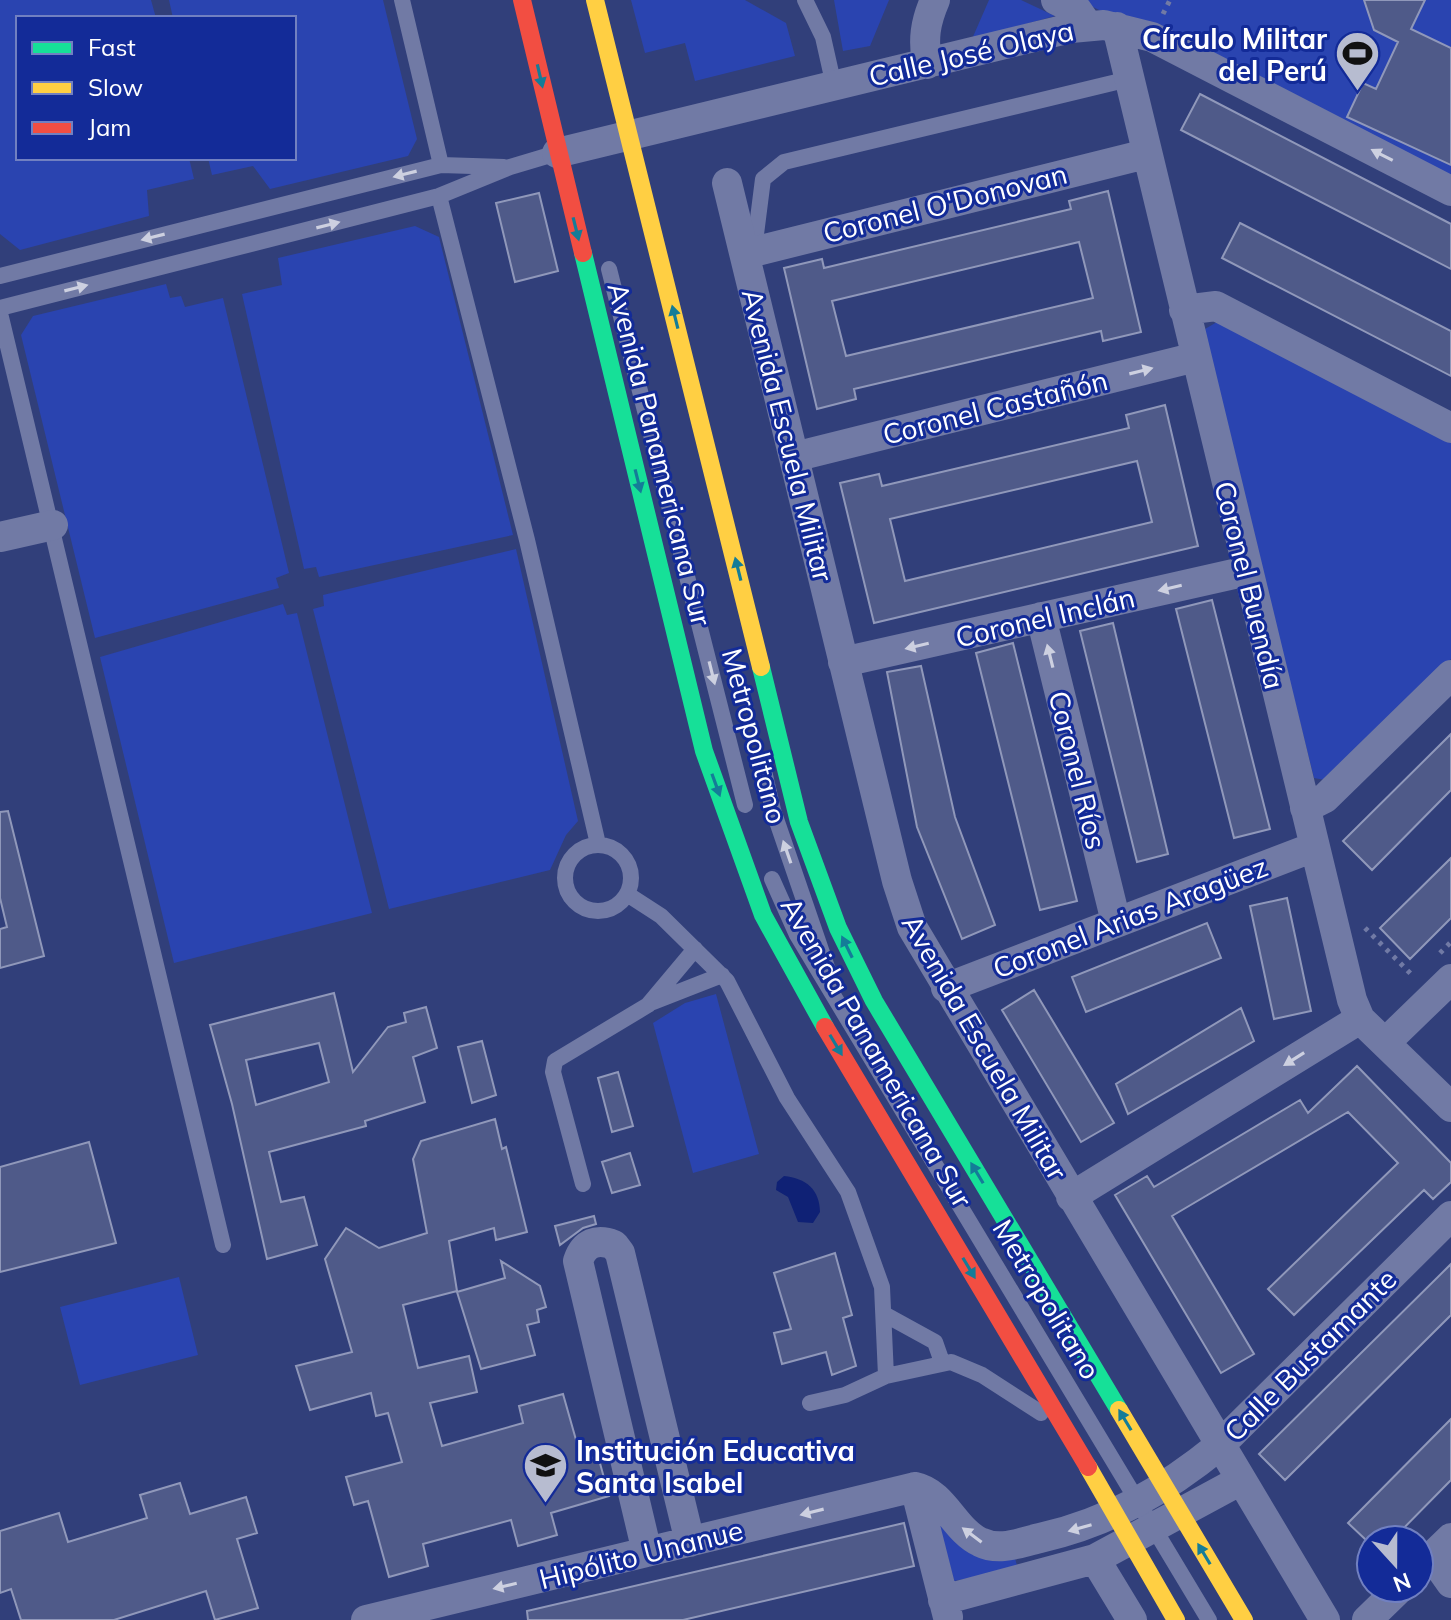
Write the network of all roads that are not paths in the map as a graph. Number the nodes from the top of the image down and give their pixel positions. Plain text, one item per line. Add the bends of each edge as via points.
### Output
1 (402, 0) edge
2 (522, 0) edge
3 (578, 0) edge
4 (595, 0) edge
5 (805, 0) edge
6 (935, 0) edge
7 (1056, 0) edge
8 (1103, 26) junction
9 (927, 64) junction
10 (1129, 79) junction
11 (834, 86) junction
12 (619, 143) junction
13 (572, 149) junction
14 (1146, 154) junction
15 (441, 165) junction
16 (510, 167) junction
17 (727, 183) dead end
18 (1451, 191) edge
19 (439, 196) junction
20 (750, 252) junction
21 (606, 257) dead end
22 (0, 276) edge
23 (0, 310) edge
24 (1184, 310) junction
25 (1196, 357) junction
26 (1451, 428) edge
27 (794, 457) junction
28 (53, 525) junction
29 (0, 537) edge
30 (1247, 571) junction
31 (1041, 617) junction
32 (843, 662) junction
33 (1451, 675) edge
34 (759, 749) dead end
35 (1305, 808) junction
36 (749, 820) dead end
37 (598, 844) junction
38 (1314, 847) junction
39 (765, 864) dead end
40 (627, 894) junction
41 (1116, 922) junction
42 (695, 949) junction
43 (722, 975) junction
44 (1451, 979) edge
45 (946, 988) junction
46 (648, 1005) junction
47 (840, 1005) junction
48 (1360, 1019) junction
49 (1385, 1043) junction
50 (1451, 1107) edge
51 (583, 1184) dead end
52 (1071, 1197) junction
53 (1451, 1216) edge
54 (223, 1245) dead end
55 (884, 1314) junction
56 (942, 1362) junction
57 (886, 1376) junction
58 (650, 1379) junction
59 (608, 1389) junction
60 (810, 1403) dead end
61 (1073, 1440) junction
62 (1220, 1445) junction
63 (1241, 1480) junction
64 (915, 1487) junction
65 (1139, 1502) junction
66 (1155, 1529) junction
67 (690, 1542) junction
68 (647, 1552) junction
69 (1435, 1556) edge
70 (1095, 1559) junction
71 (1451, 1583) edge
72 (1384, 1604) edge
73 (946, 1610) edge
74 (444, 1611) edge
75 (366, 1620) edge
76 (1132, 1620) edge
77 (1176, 1620) edge
78 (1209, 1620) edge
79 (1244, 1620) edge
80 (1325, 1620) edge
81 (1367, 1620) edge

1 - 15 lane
2 -> 13 main road, Avenida Panamericana Sur
3 - 12 lane
4 - 12 main road, Avenida Panamericana Sur
5 - 11 lane via 823,37
6 - 9 street via 923,42
7 - 8 street
8 - 9 street, Calle José Olaya
8 - 10 street, Coronel Buendía
18 -> 8 street via 1152,37
9 - 11 street, Calle José Olaya
10 - 14 street, Coronel Buendía
10 - 20 lane via 784,162 763,179
11 - 12 street, Calle José Olaya
12 - 13 street, Calle José Olaya
65 -> 12 main road, Avenida Panamericana Sur via 838,928 799,822
13 - 16 lane
13 -> 61 main road, Avenida Panamericana Sur via 704,751 763,915
14 - 20 street, Coronel O'Donovan
14 - 24 street, Coronel Buendía
15 - 16 lane
15 -> 22 lane
16 - 19 lane
17 - 20 street, Avenida Escuela Militar
23 -> 19 lane
19 - 37 lane
20 - 27 street, Avenida Escuela Militar
21 -> 36 lane, Metropolitano
23 - 28 lane
24 - 25 street, Coronel Buendía
24 - 26 street via 1216,306
27 -> 25 street, Coronel Castañón
25 - 30 street, Coronel Buendía
27 - 32 street, Avenida Escuela Militar
28 - 29 street
28 - 54 lane
30 -> 31 street, Coronel Inclán
30 - 35 street, Coronel Buendía
31 -> 32 street, Coronel Inclán
41 -> 31 street, Coronel Ríos
32 - 45 street, Avenida Escuela Militar via 904,904
33 - 35 street via 1325,798
47 -> 34 lane, Metropolitano via 773,810
35 - 38 street, Coronel Buendía
37 - 40 lane via 624,857 631,875
37 - 40 lane via 579,851 567,867 570,896 578,905 599,910
38 - 41 street, Coronel Arias Aragüez
38 - 48 street, Coronel Buendía
39 - 47 lane, Metropolitano via 797,935
40 - 42 lane via 661,916
41 - 45 street, Coronel Arias Aragüez
42 - 43 lane
42 - 46 lane
43 - 46 lane
43 - 55 lane via 787,1098 854,1204 880,1277
44 - 49 street
45 - 52 street, Avenida Escuela Militar
46 - 51 lane via 555,1061 553,1072
47 - 65 lane, Metropolitano
48 - 49 street, Coronel Buendía
48 -> 52 street
49 - 50 street, Coronel Buendía
52 - 62 street, Avenida Escuela Militar
53 - 62 street, Calle Bustamante
55 - 56 lane via 935,1342
55 - 57 lane
56 - 57 lane
56 - 61 lane via 958,1363 993,1381
57 - 60 lane via 845,1395
58 - 59 street
58 - 59 street via 620,1253 614,1245 596,1241 587,1245 578,1261
58 - 67 street
59 - 68 street
61 - 65 main road, Avenida Panamericana Sur
62 - 63 street, Avenida Escuela Militar
62 - 65 street, Calle Bustamante
63 - 66 street, Calle Bustamante
63 - 80 street, Avenida Escuela Militar
65 -> 64 street, Calle Bustamante via 1049,1536 992,1547 970,1536 937,1499
64 -> 67 street, Hipólito Unanue
64 - 73 street
65 - 66 main road, Avenida Panamericana Sur
65 - 66 main road, Avenida Panamericana Sur
65 - 66 lane, Metropolitano
66 - 70 street, Calle Bustamante
66 - 77 main road, Avenida Panamericana Sur
66 - 78 lane, Metropolitano
79 -> 66 main road, Avenida Panamericana Sur
67 - 68 street, Hipólito Unanue
68 -> 74 street, Hipólito Unanue
69 - 71 street
70 - 73 street, Calle Bustamante
70 - 76 street
72 - 81 street
74 - 75 street, Hipólito Unanue

